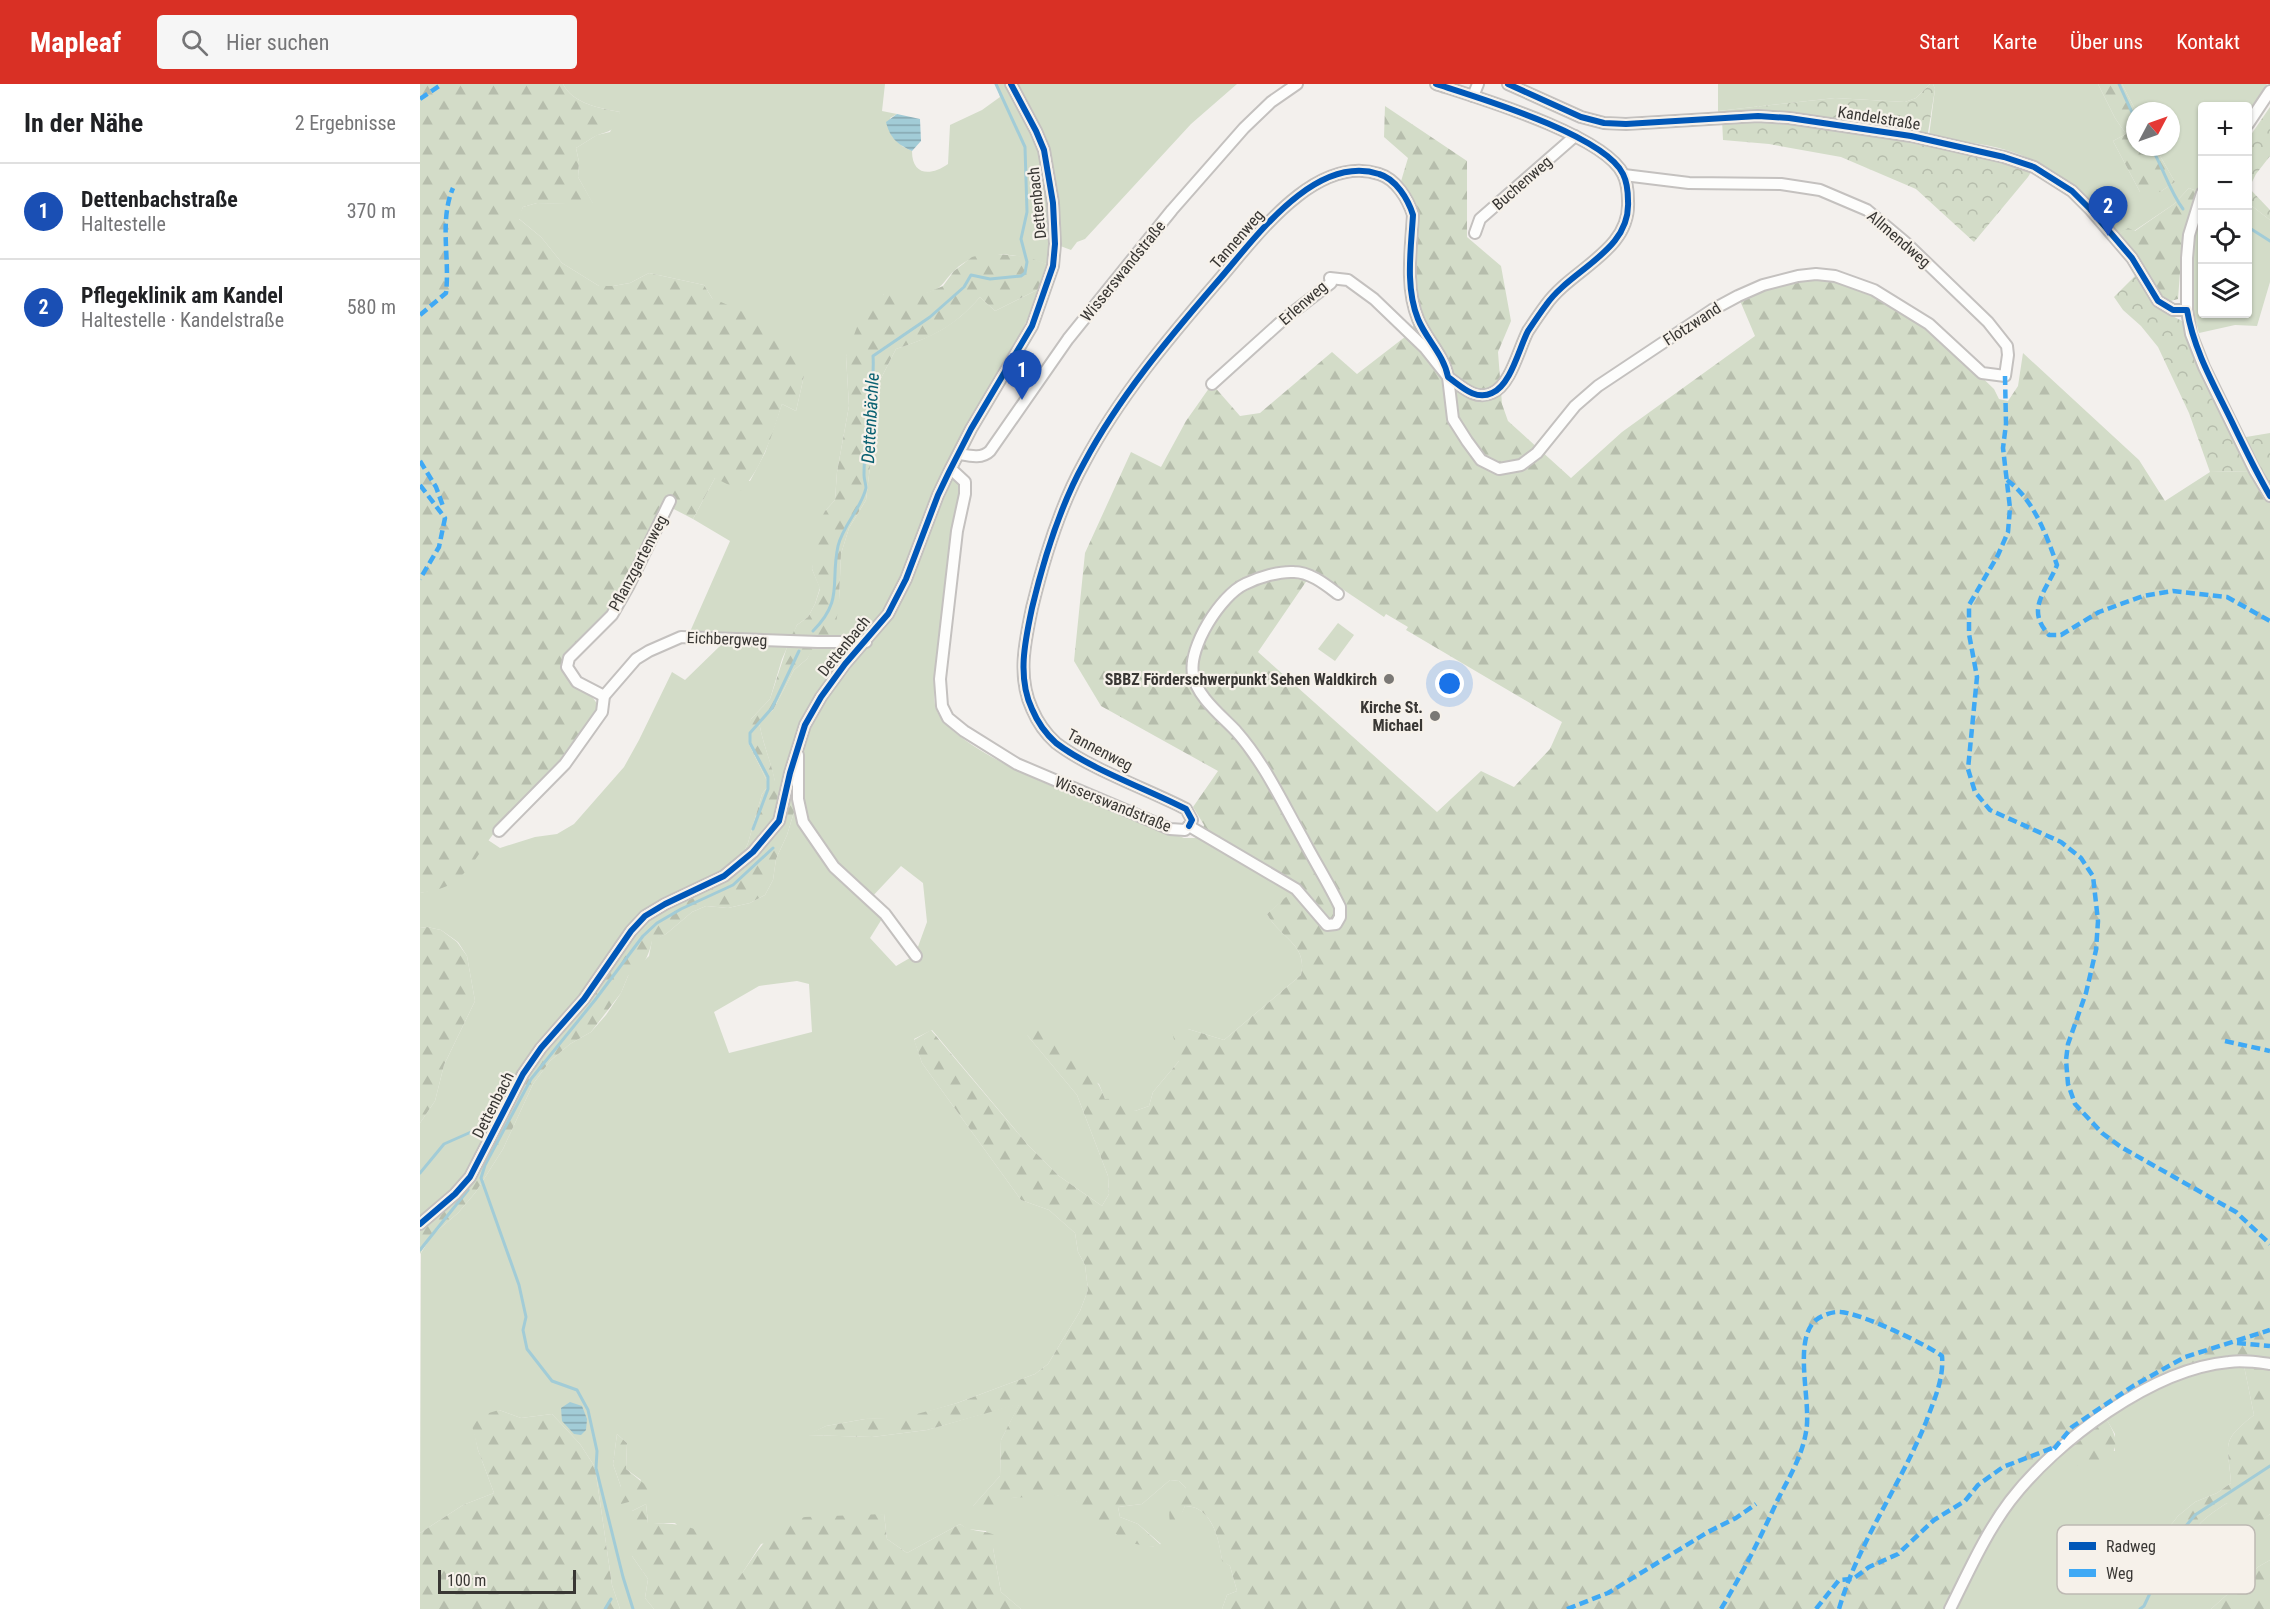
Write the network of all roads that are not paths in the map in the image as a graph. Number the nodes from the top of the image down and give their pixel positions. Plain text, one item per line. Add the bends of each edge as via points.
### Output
1 (1011, 84) edge
2 (1298, 84) edge
3 (1436, 84) edge
4 (1478, 84) edge
5 (1508, 84) edge
6 (2270, 91) edge
7 (1473, 96) junction
8 (2252, 117) edge
9 (1575, 136) junction
10 (1624, 175) junction
11 (2198, 206) edge
12 (1475, 233) dead end
13 (2187, 310) junction
14 (2005, 376) joint
15 (1448, 377) junction
16 (1212, 384) dead end
17 (959, 454) junction
18 (951, 469) junction
19 (2270, 496) edge
20 (670, 501) dead end
21 (1338, 594) dead end
22 (866, 642) junction
23 (604, 696) junction
24 (797, 746) junction
25 (1190, 826) junction
26 (499, 831) dead end
27 (916, 956) dead end
28 (420, 1224) edge
29 (2270, 1364) edge
30 (1950, 1609) edge

1 - 17 street, Dettenbach via 1043,147 1053,203 1055,254 1032,326
2 - 17 street, Wisserswandstraße via 1271,102 1244,128 1172,210 1068,339 990,451 975,456
3 - 7 street
4 - 7 street
5 - 13 street, Kandelstraße via 1581,117 1604,123 1789,118 1911,136 2004,157 2034,167 2072,191 2132,258 2158,301 2173,310
6 - 8 street
7 - 9 street
9 - 10 street
9 - 12 street, Buchenweg via 1480,219
10 - 14 street, Allmendweg via 1689,183 1781,184 1820,190 1867,210 1989,322 2007,346
10 - 15 street via 1629,213 1620,234 1551,298 1530,329 1502,385 1494,393 1483,395 1471,393
11 - 13 street via 2189,236
13 - 19 street via 2191,334 2204,367
14 - 15 street, Flotzwand via 1982,373 1929,324 1874,290 1850,280 1816,274 1763,285 1712,310 1598,386 1575,406 1537,453 1521,465 1499,469 1481,459 1453,419
15 - 16 street, Erlenweg via 1418,341 1374,299 1348,280 1330,278 1330,283
15 - 25 street, Tannenweg via 1446,366 1421,326 1410,293 1410,205 1384,175 1350,170 1321,181 1261,229 1153,359 1083,463 1058,518 1036,592 1024,643 1025,690 1042,727 1056,742 1096,767 1186,809 1192,820
17 - 18 street, Dettenbach
18 - 22 street, Dettenbach via 906,579 888,614
18 - 25 street, Wisserswandstraße via 964,482 965,494 940,679 942,706 948,718 1017,765 1170,829 1185,830
20 - 23 street, Pflanzgartenweg via 612,615 570,658 567,667 577,682
21 - 25 street, Wisserswandstraße via 1296,571 1244,584 1218,609 1198,640 1192,673 1198,688 1266,769 1340,907 1336,924 1327,925 1296,888
22 - 23 street, Eichbergweg via 681,637 636,659
22 - 24 street, Dettenbach via 821,696
23 - 26 street, Eichbergweg via 602,712 565,764
24 - 27 street, Dettenbach via 798,799 803,822 834,867 885,914
24 - 28 street, Dettenbach via 779,821 753,852 724,876 645,916 584,999 541,1048 471,1177
29 - 30 street via 2227,1362 2198,1368 2148,1388 2083,1429 2009,1502

